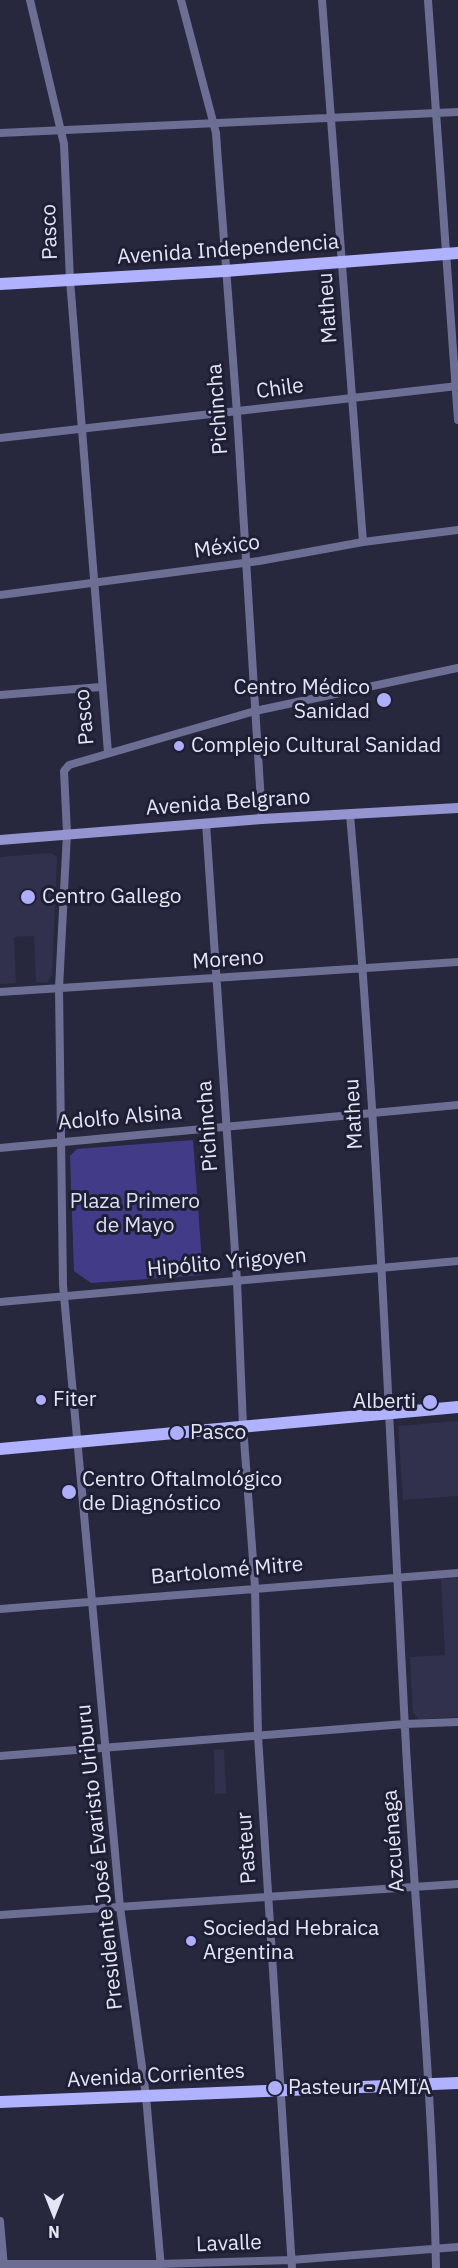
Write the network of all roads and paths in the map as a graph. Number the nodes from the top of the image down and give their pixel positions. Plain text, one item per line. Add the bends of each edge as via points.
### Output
1 (30, 0) edge
2 (182, 0) edge
3 (322, 0) edge
4 (428, 0) edge
5 (458, 112) edge
6 (435, 113) junction
7 (332, 118) junction
8 (213, 124) junction
9 (63, 132) junction
10 (0, 134) edge
11 (452, 254) edge
12 (343, 263) junction
13 (225, 271) junction
14 (70, 280) junction
15 (0, 284) edge
16 (457, 386) edge
17 (353, 397) junction
18 (237, 413) junction
19 (458, 420) edge
20 (81, 430) junction
21 (0, 438) edge
22 (458, 530) edge
23 (363, 542) junction
24 (245, 563) junction
25 (92, 583) junction
26 (0, 596) edge
27 (458, 668) edge
28 (101, 687) junction
29 (0, 694) edge
30 (255, 711) junction
31 (108, 753) junction
32 (458, 808) edge
33 (350, 815) junction
34 (262, 819) junction
35 (206, 823) junction
36 (67, 833) junction
37 (0, 840) edge
38 (458, 962) edge
39 (364, 969) junction
40 (216, 979) junction
41 (59, 988) junction
42 (0, 992) edge
43 (458, 1105) edge
44 (372, 1113) junction
45 (226, 1127) junction
46 (59, 1142) junction
47 (0, 1148) edge
48 (458, 1261) edge
49 (381, 1268) junction
50 (237, 1281) junction
51 (65, 1296) junction
52 (0, 1302) edge
53 (458, 1407) edge
54 (389, 1412) junction
55 (243, 1426) junction
56 (75, 1442) junction
57 (0, 1449) edge
58 (458, 1573) edge
59 (399, 1576) junction
60 (255, 1587) junction
61 (91, 1601) junction
62 (0, 1609) edge
63 (458, 1722) edge
64 (405, 1724) junction
65 (258, 1736) junction
66 (106, 1746) junction
67 (0, 1756) edge
68 (458, 1884) edge
69 (416, 1887) junction
70 (268, 1897) junction
71 (120, 1907) junction
72 (0, 1915) edge
73 (458, 2083) edge
74 (429, 2084) junction
75 (282, 2090) junction
76 (146, 2096) junction
77 (0, 2102) edge
78 (0, 2221) edge
79 (435, 2246) junction
80 (458, 2247) edge
81 (291, 2264) edge
82 (3, 2265) edge
83 (160, 2266) edge
84 (436, 2268) edge

1 - 9 street, Pasco
2 - 8 street, Pichincha
3 - 7 street, Matheu
4 - 6 street
5 - 6 street
6 - 7 street
6 - 11 street
7 - 8 street
7 - 12 street, Matheu
8 - 9 street
8 - 13 street, Pichincha
9 - 10 street
9 - 14 street, Pasco
11 - 12 main road, Avenida Independencia
11 - 16 street
12 - 13 main road, Avenida Independencia
12 - 17 street, Matheu
13 - 14 main road, Avenida Independencia
13 - 18 street, Pichincha
14 - 15 main road, Avenida Independencia
14 - 20 street, Pasco
16 - 17 street, Chile
16 - 19 street
17 - 18 street, Chile
17 - 23 street, Matheu
18 - 20 street, Chile
18 - 24 street, Pichincha
20 - 21 street, Chile
20 - 25 street, Pasco
22 - 23 street, México
23 - 24 street, México
24 - 25 street, México
24 - 30 street, Pichincha
25 - 26 street, México
25 - 28 street, Pasco
27 - 30 street
28 - 29 street
28 - 31 street, Pasco
30 - 31 street
30 - 34 street, Pichincha
31 - 36 street, Pasco via 69,765 64,771
32 - 33 main road, Avenida Belgrano
33 - 34 main road, Avenida Belgrano
33 - 39 street, Matheu
34 - 35 main road, Avenida Belgrano
35 - 36 main road, Avenida Belgrano
35 - 40 street, Pichincha
36 - 37 main road, Avenida Belgrano
36 - 41 street, Pasco
38 - 39 street, Moreno
39 - 40 street, Moreno
39 - 44 street, Matheu
40 - 41 street, Moreno
40 - 45 street, Pichincha
41 - 42 street, Moreno
41 - 46 street, Pasco
43 - 44 street, Adolfo Alsina
44 - 45 street, Adolfo Alsina
44 - 49 street, Matheu
45 - 46 street, Adolfo Alsina
45 - 50 street, Pichincha
46 - 47 street, Adolfo Alsina
46 - 51 street, Pasco
48 - 49 street, Hipólito Yrigoyen
49 - 50 street, Hipólito Yrigoyen
49 - 54 street, Matheu
50 - 51 street, Hipólito Yrigoyen
50 - 55 street, Pichincha
51 - 52 street, Hipólito Yrigoyen
51 - 56 street, Pasco
53 - 54 main road
54 - 55 main road
54 - 59 street, Azcuénaga
55 - 56 main road
55 - 60 street, Pasteur
56 - 57 main road
56 - 61 street, Presidente José Evaristo Uriburu
58 - 59 street, Bartolomé Mitre
59 - 60 street, Bartolomé Mitre
59 - 64 street, Azcuénaga
60 - 61 street, Bartolomé Mitre
60 - 65 street, Pasteur
61 - 62 street, Bartolomé Mitre
61 - 66 street, Presidente José Evaristo Uriburu
63 - 64 street
64 - 65 street
64 - 69 street, Azcuénaga
65 - 66 street
65 - 70 street, Pasteur
66 - 67 street
66 - 71 street, Presidente José Evaristo Uriburu
68 - 69 street
69 - 70 street
69 - 74 street, Azcuénaga
70 - 71 street
70 - 75 street, Pasteur
71 - 72 street
71 - 76 street, Presidente José Evaristo Uriburu
73 - 74 main road, Avenida Corrientes
74 - 75 main road, Avenida Corrientes
74 - 79 street, Azcuénaga
75 - 76 main road, Avenida Corrientes
75 - 81 street, Pasteur
76 - 77 main road, Avenida Corrientes
76 - 83 street, Presidente José Evaristo Uriburu
78 - 82 street
79 - 80 street, Lavalle
79 - 81 street, Lavalle
79 - 84 street, Azcuénaga
81 - 83 street, Lavalle
82 - 83 street, Lavalle

